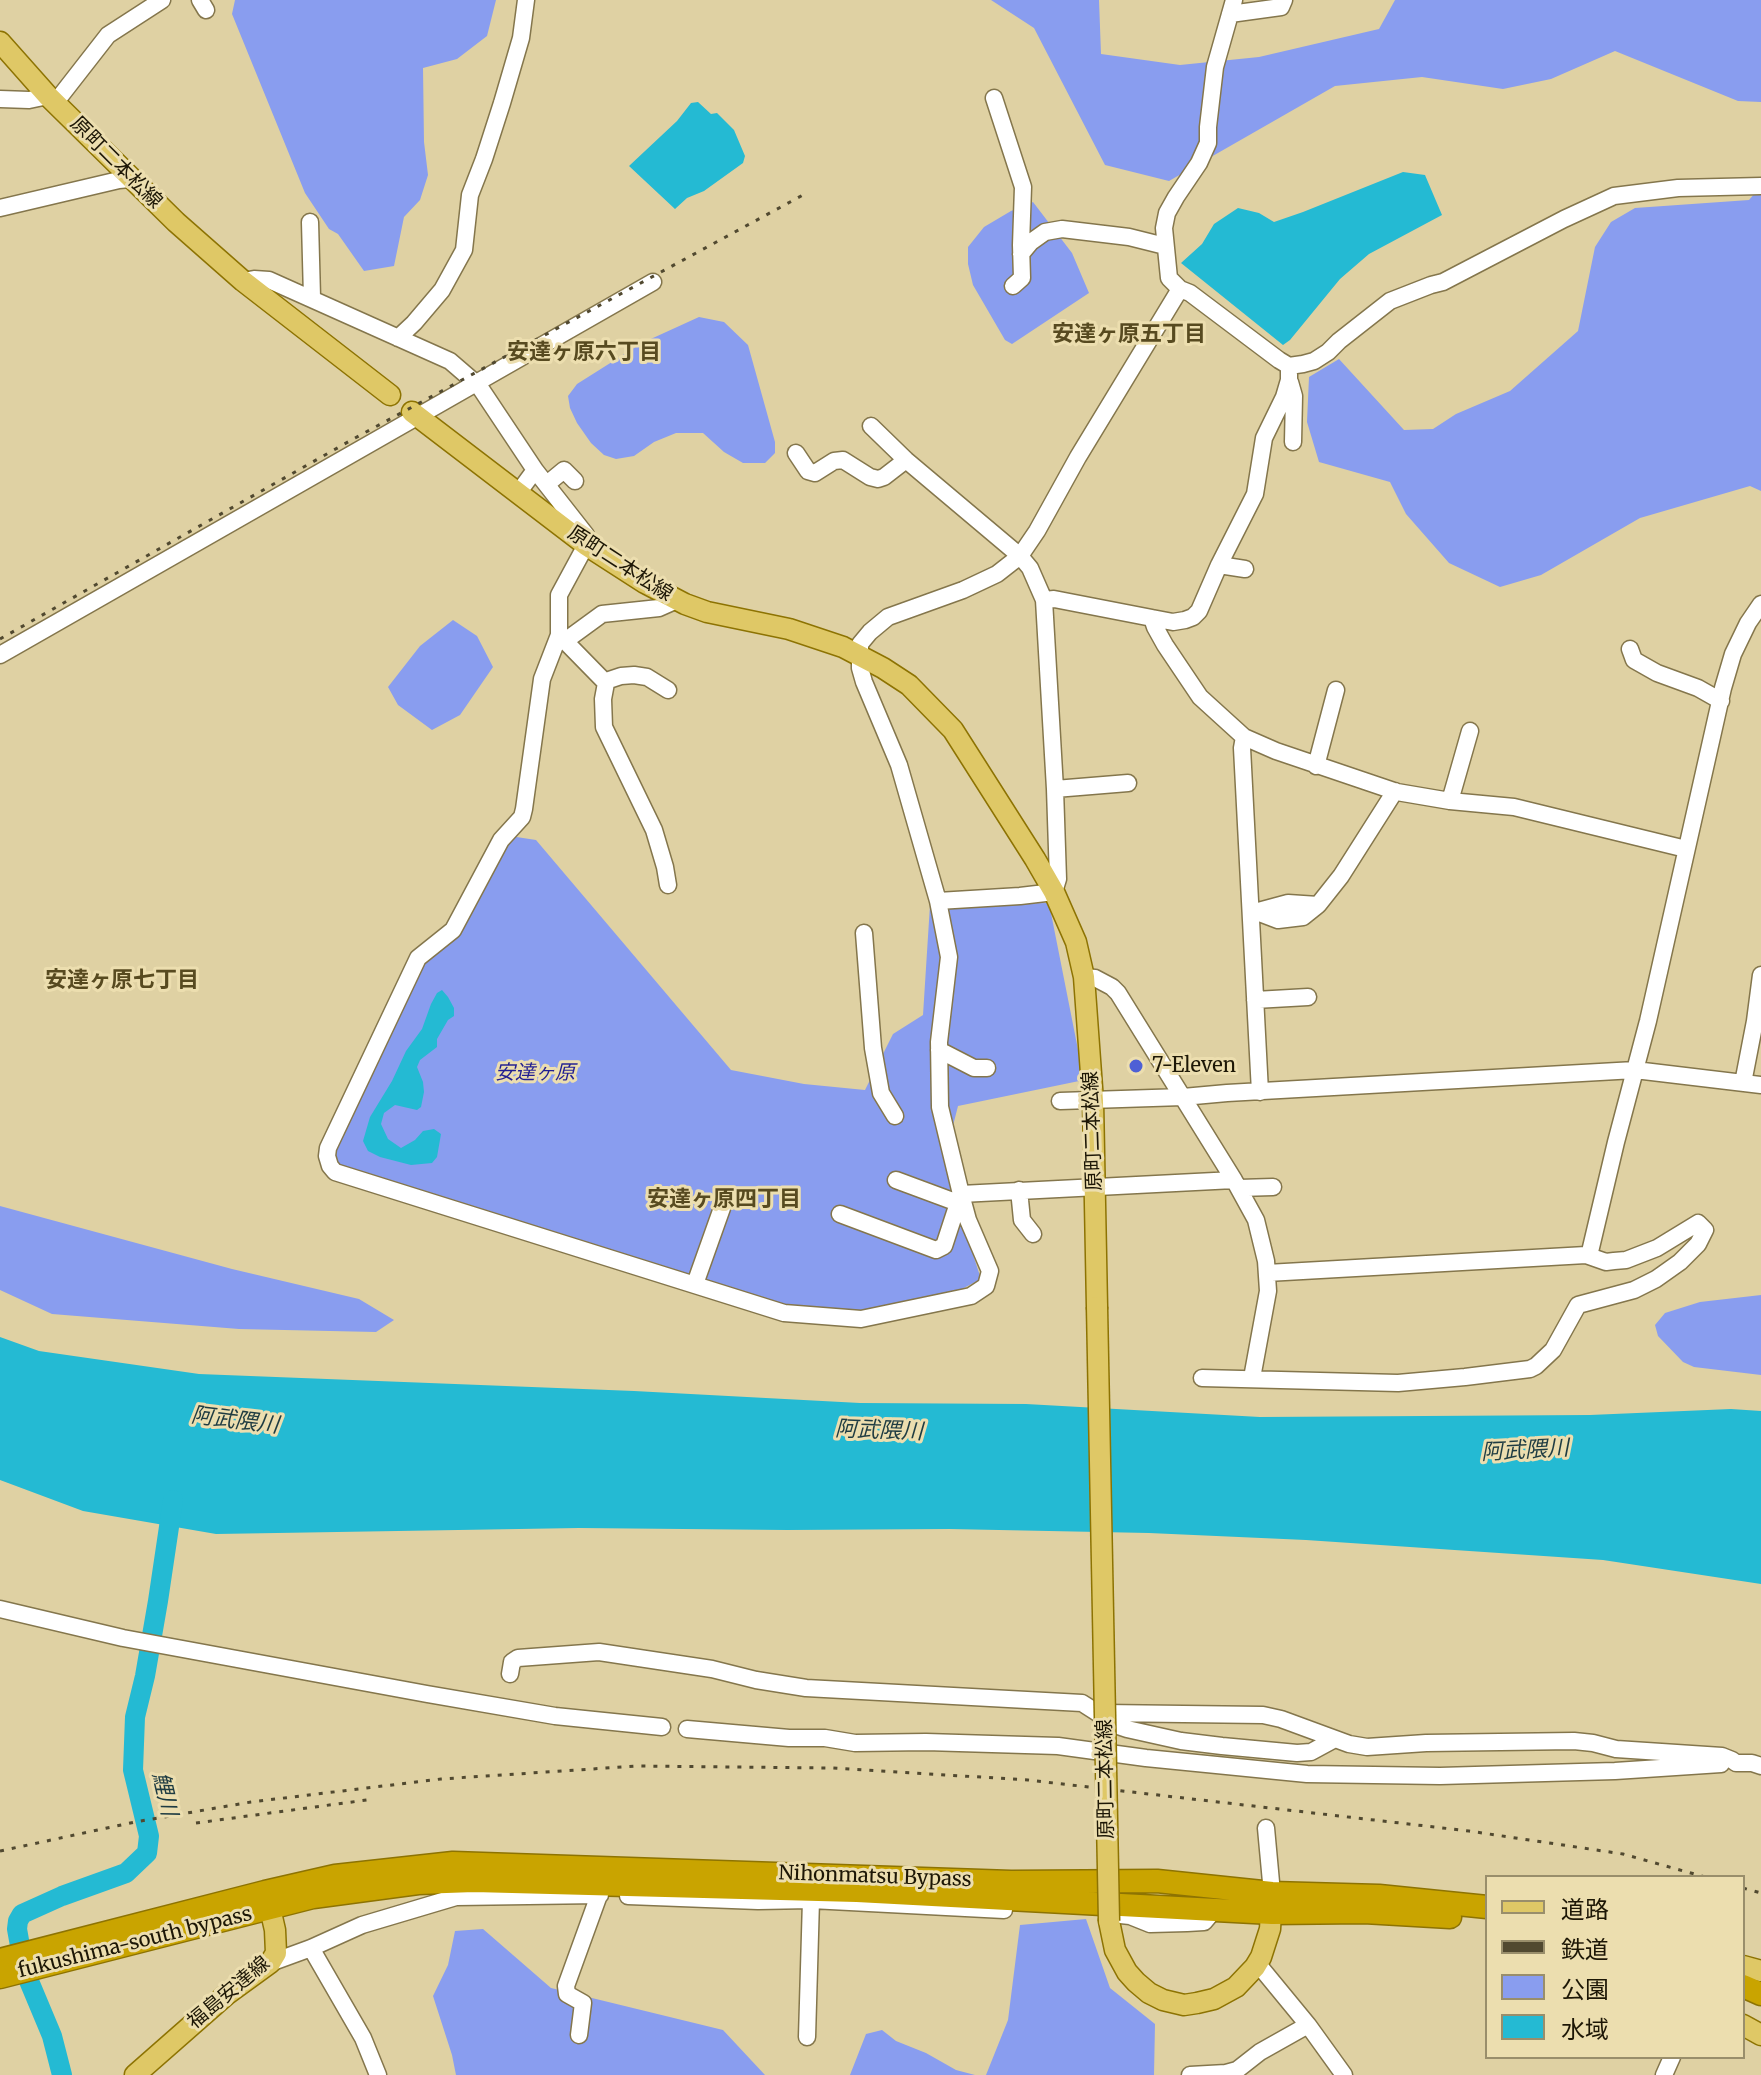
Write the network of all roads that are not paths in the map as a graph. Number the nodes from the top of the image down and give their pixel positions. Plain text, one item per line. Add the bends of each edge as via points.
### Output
1 (162, 0) edge
2 (526, 0) edge
3 (1284, 0) edge
4 (1232, 7) edge
5 (0, 42) edge
6 (994, 98) dead end
7 (0, 99) edge
8 (51, 99) junction
9 (130, 179) junction
10 (1761, 186) edge
11 (0, 208) edge
12 (310, 222) dead end
13 (1165, 246) junction
14 (1021, 254) junction
15 (243, 281) junction
16 (653, 282) dead end
17 (1013, 286) dead end
18 (1180, 289) junction
19 (312, 297) junction
20 (398, 338) junction
21 (1289, 373) junction
22 (476, 384) junction
23 (390, 395) dead end
24 (415, 415) junction
25 (871, 426) dead end
26 (1293, 442) dead end
27 (796, 453) dead end
28 (906, 460) junction
29 (535, 470) junction
30 (575, 481) dead end
31 (547, 484) junction
32 (518, 493) junction
33 (586, 545) junction
34 (1020, 556) junction
35 (1219, 565) junction
36 (1245, 569) dead end
37 (677, 600) junction
38 (1044, 600) junction
39 (1761, 604) edge
40 (1152, 618) junction
41 (562, 638) junction
42 (1630, 649) dead end
43 (0, 655) edge
44 (859, 656) junction
45 (606, 683) junction
46 (668, 690) dead end
47 (1336, 690) dead end
48 (1721, 701) junction
49 (1470, 731) dead end
50 (1244, 737) junction
51 (1316, 766) junction
52 (1128, 783) dead end
53 (1055, 789) junction
54 (1395, 791) junction
55 (1450, 801) junction
56 (1686, 849) junction
57 (668, 885) dead end
58 (1054, 892) junction
59 (938, 901) junction
60 (1254, 913) junction
61 (864, 933) dead end
62 (1761, 975) edge
63 (1084, 977) junction
64 (1308, 997) dead end
65 (1255, 1000) junction
66 (939, 1050) junction
67 (987, 1068) dead end
68 (1635, 1070) junction
69 (1743, 1083) junction
70 (1761, 1085) edge
71 (1260, 1092) junction
72 (1183, 1097) junction
73 (1060, 1101) dead end
74 (1093, 1101) junction
75 (895, 1116) dead end
76 (896, 1180) dead end
77 (1236, 1184) junction
78 (1096, 1187) junction
79 (1273, 1187) dead end
80 (1019, 1190) junction
81 (959, 1199) junction
82 (722, 1208) dead end
83 (840, 1214) dead end
84 (1033, 1234) dead end
85 (1589, 1256) junction
86 (1267, 1273) junction
87 (695, 1284) junction
88 (1202, 1378) dead end
89 (1252, 1378) junction
90 (0, 1609) edge
91 (510, 1674) dead end
92 (1104, 1713) junction
93 (662, 1727) dead end
94 (687, 1729) dead end
95 (1335, 1739) junction
96 (1721, 1764) dead end
97 (1761, 1766) edge
98 (1266, 1828) dead end
99 (599, 1895) junction
100 (268, 1900) junction
101 (811, 1900) junction
102 (1272, 1903) junction
103 (1485, 1907) edge
104 (1215, 1909) junction
105 (1485, 1921) edge
106 (311, 1948) junction
107 (47, 1957) junction
108 (0, 1960) edge
109 (270, 1963) junction
110 (1257, 1963) junction
111 (0, 1977) edge
112 (1308, 2025) junction
113 (579, 2035) dead end
114 (807, 2037) dead end
115 (1341, 2074) edge
116 (135, 2075) edge
117 (378, 2075) edge
118 (1190, 2075) edge

1 - 8 street via 108,35
2 - 20 street via 505,96 470,195 464,250 442,290
3 - 4 street via 1281,7
4 - 13 street via 1215,67 1208,143 1167,213
5 - 8 main road, 原町二本松線
6 - 14 street via 1023,187
7 - 8 street
8 - 9 main road, 原町二本松線
9 - 11 street
9 - 15 main road, 原町二本松線
10 - 21 street via 1614,196 1443,282 1390,301 1328,352
12 - 19 street
13 - 14 street via 1062,229 1045,232
13 - 18 street via 1169,278
14 - 17 street via 1022,278
15 - 19 street via 269,280
15 - 23 main road, 原町二本松線
16 - 22 street
18 - 21 street
18 - 34 street
19 - 20 street
20 - 22 street via 450,361
21 - 26 street
21 - 35 street via 1264,438 1255,494
22 - 24 street
22 - 29 street
24 - 32 main road, 原町二本松線
24 - 43 street
25 - 28 street
27 - 28 street via 808,471 815,473 843,460 878,479
28 - 34 street
29 - 31 street
29 - 32 street
30 - 31 street via 564,470
31 - 33 street via 586,535
32 - 33 main road, 原町二本松線
33 - 37 main road, 原町二本松線
33 - 41 street via 559,595
34 - 38 street
34 - 44 street via 978,583 888,617 860,644
35 - 36 street
35 - 40 street via 1193,617 1173,622
37 - 41 street via 659,608 602,614
37 - 44 main road, 原町二本松線 via 805,634
38 - 40 street
38 - 53 street
39 - 48 street via 1733,654
40 - 50 street via 1200,697
41 - 45 street
41 - 87 street via 542,679 522,817 501,840 453,930 418,958 327,1156 335,1172
42 - 48 street via 1634,660
44 - 58 main road, 原町二本松線 via 909,685 953,730
44 - 59 street via 864,682 899,765
45 - 46 street via 634,675
45 - 57 street via 604,727 654,830
47 - 51 street
48 - 56 street
49 - 55 street
50 - 51 street
50 - 60 street
51 - 54 street
52 - 53 street
53 - 58 street
54 - 55 street
54 - 60 street via 1318,905 1288,903
55 - 56 street via 1514,807
56 - 68 street
58 - 59 street
58 - 63 main road, 原町二本松線 via 1076,942
59 - 66 street via 949,957
60 - 65 street
61 - 75 street via 873,1048 881,1093
62 - 69 street
63 - 72 street via 1118,993
63 - 74 main road, 原町二本松線
64 - 65 street
65 - 71 street
66 - 67 street via 974,1068
66 - 81 street via 940,1107
68 - 69 street
68 - 71 street
68 - 85 street
69 - 70 street
71 - 72 street
72 - 74 street
72 - 77 street
73 - 74 street
74 - 78 main road, 原町二本松線
76 - 81 street
77 - 78 street
77 - 79 street
77 - 86 street via 1256,1220
78 - 80 street
78 - 92 main road, 原町二本松線, bridge
80 - 81 street
80 - 84 street via 1022,1220
81 - 83 street via 944,1246 936,1250
81 - 87 street via 990,1271 986,1286 971,1296 857,1319 784,1313
82 - 87 street
85 - 86 street
85 - 89 street via 1606,1262 1626,1260 1698,1223 1705,1230 1698,1244 1656,1279 1578,1305 1553,1350 1530,1369 1398,1383
86 - 89 street
88 - 89 street
90 - 93 street via 123,1638 455,1699
91 - 95 street via 518,1658 599,1652 806,1688 1082,1703 1127,1729 1235,1748 1311,1752
92 - 95 street via 1273,1717
92 - 110 main road, 原町二本松線, bridge via 1109,1921 1127,1972 1149,1993 1184,2005 1214,1999 1236,1987
94 - 96 street via 855,1743 1058,1746 1307,1774 1440,1776
95 - 97 street via 1382,1747 1574,1741 1722,1756
98 - 102 street
99 - 101 street
99 - 106 street via 456,1897 362,1925
99 - 113 street via 566,1986 567,1994 583,2003
100 - 102 highway, Nihonmatsu Bypass via 335,1876 453,1863 1011,1882 1157,1881
100 - 104 highway, Nihonmatsu Bypass via 474,1881 857,1891
100 - 107 highway, fukushima-south bypass
100 - 109 main road, 福島安達線 via 276,1953
101 - 104 street via 1094,1911 1150,1924 1204,1922
101 - 114 street
102 - 103 highway, Nihonmatsu Bypass via 1379,1896
102 - 104 highway, Nihonmatsu Bypass
102 - 105 highway, Nihonmatsu Bypass
102 - 110 main road, 原町二本松線 via 1270,1929
106 - 109 street
106 - 117 street
107 - 108 highway, fukushima-south bypass
107 - 111 highway, fukushima-south bypass
109 - 116 main road, 福島安達線
110 - 112 street
112 - 115 street
112 - 118 street via 1237,2070

